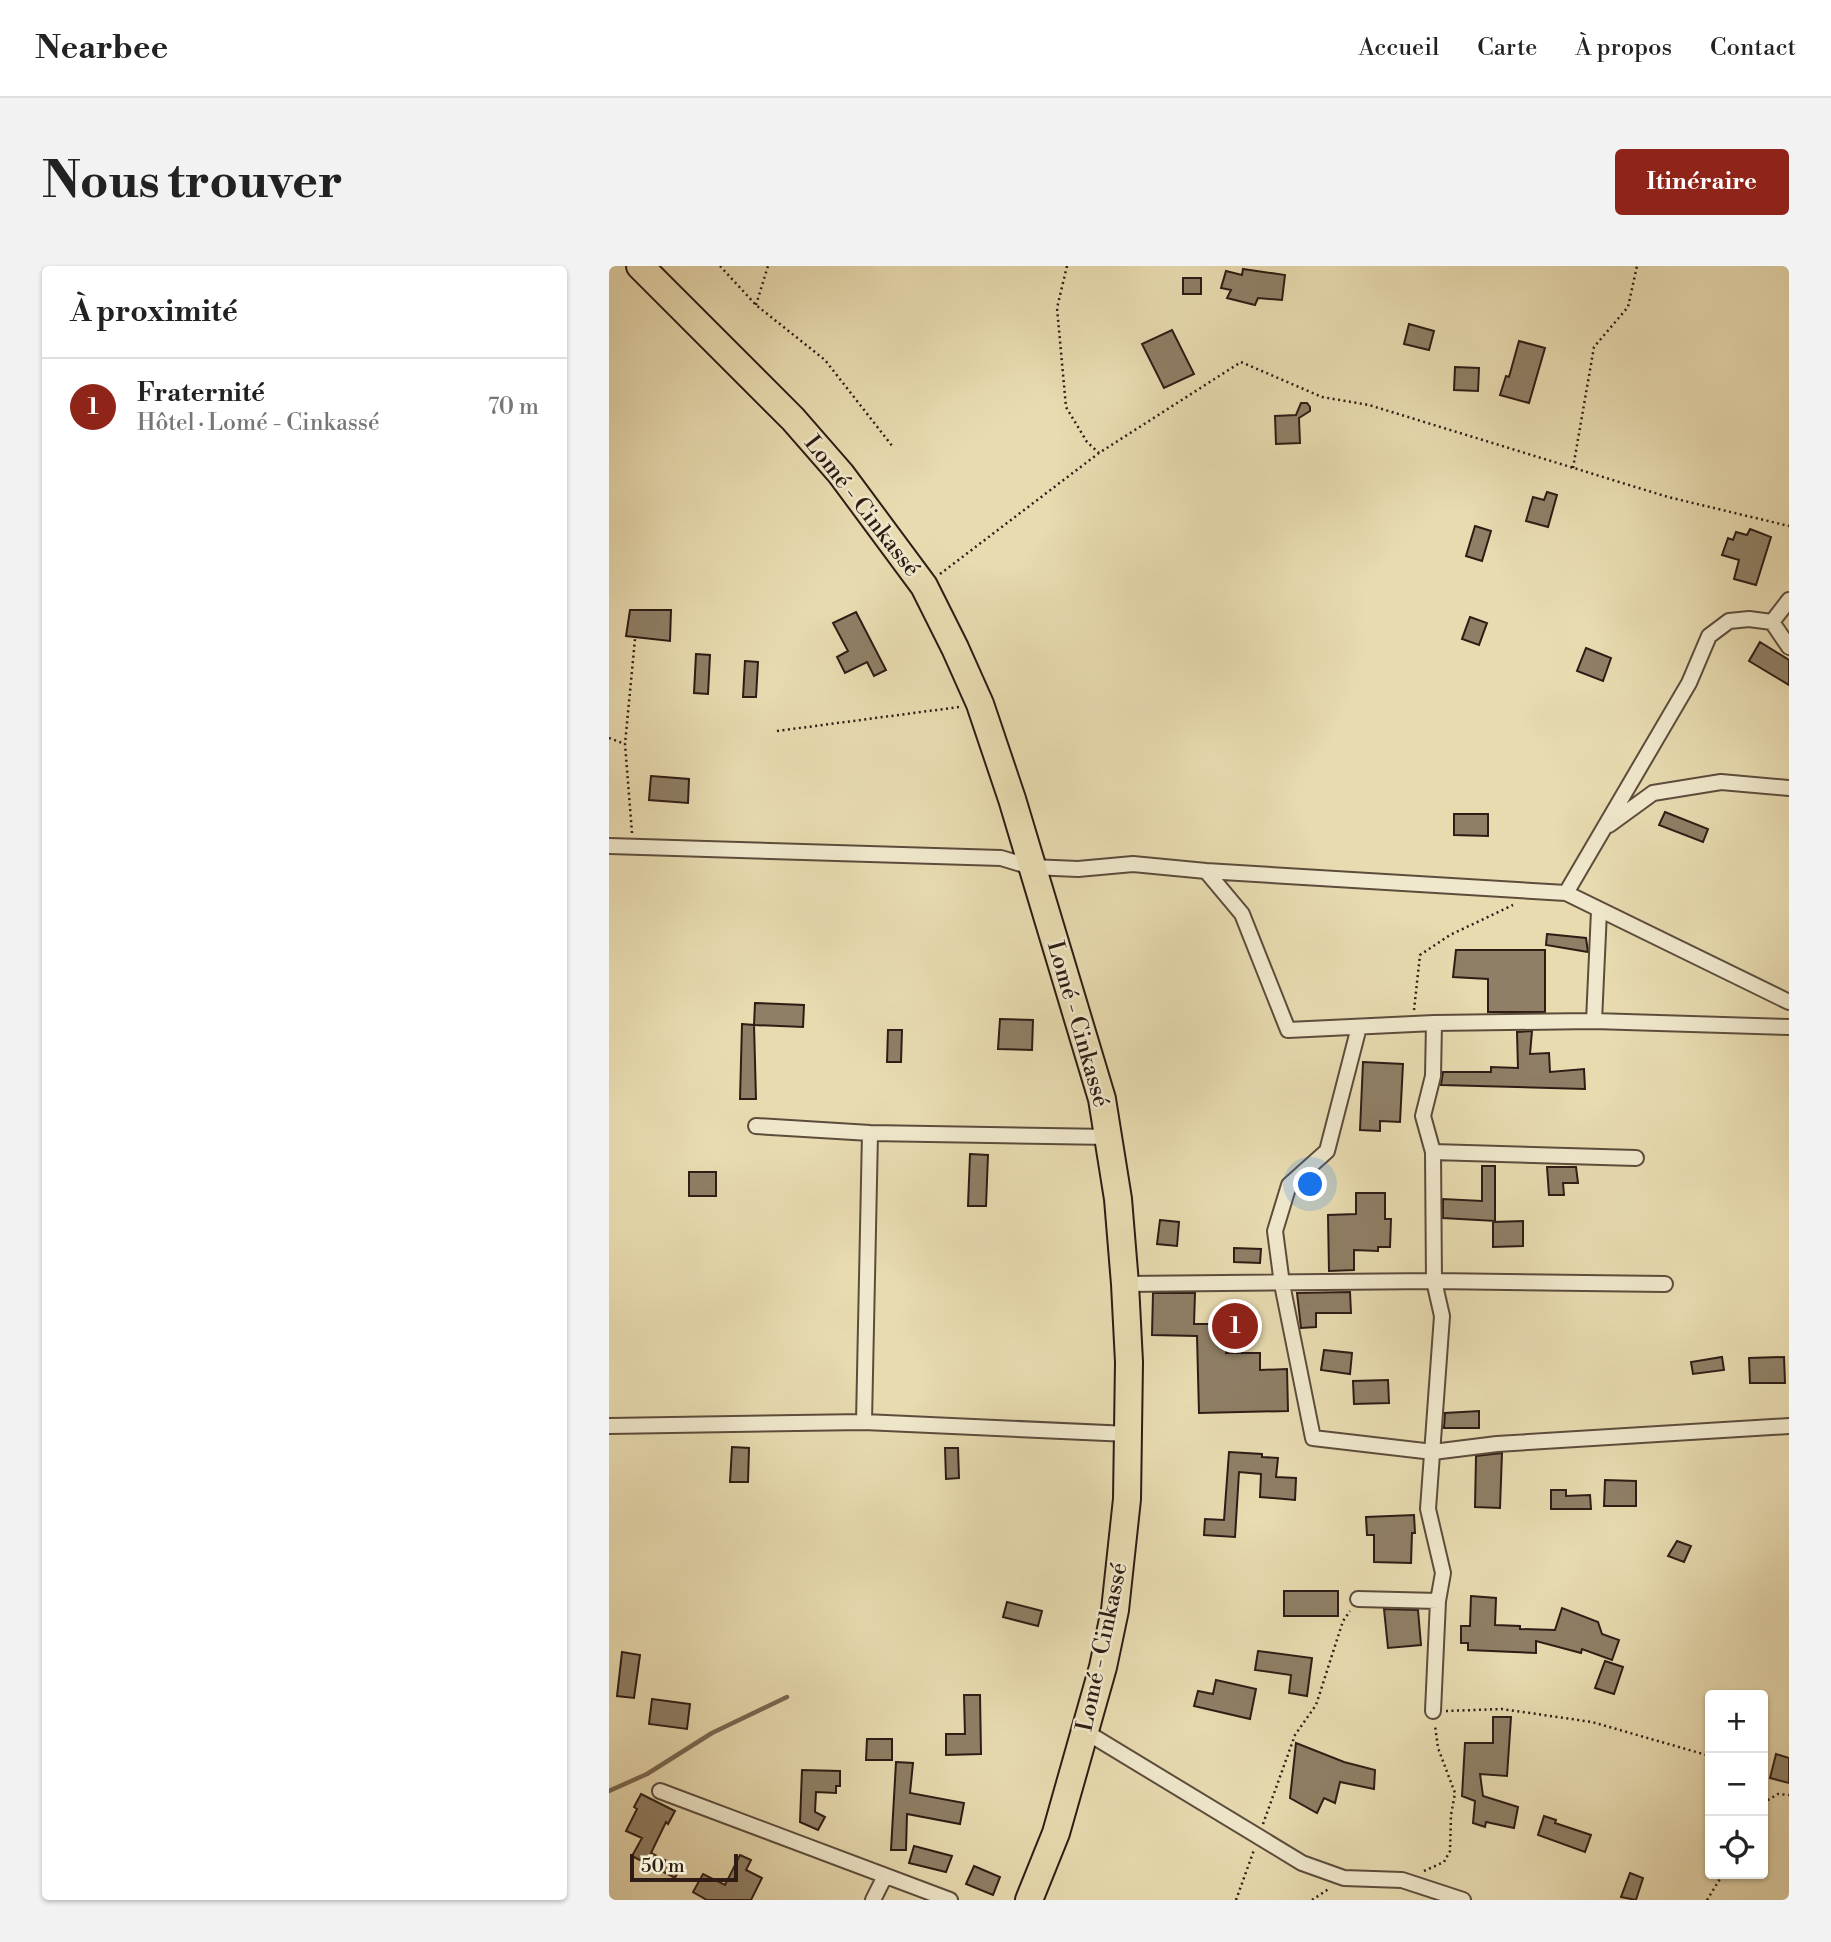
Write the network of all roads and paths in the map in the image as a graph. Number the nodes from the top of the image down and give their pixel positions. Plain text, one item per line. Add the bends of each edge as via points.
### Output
1 (640, 266) edge
2 (720, 266) edge
3 (768, 266) edge
4 (1067, 266) edge
5 (1637, 266) edge
6 (756, 305) junction
7 (893, 447) dead end
8 (1099, 453) junction
9 (1573, 468) junction
10 (1789, 526) edge
11 (924, 586) junction
12 (1789, 600) edge
13 (1772, 622) junction
14 (635, 639) dead end
15 (1789, 647) edge
16 (980, 704) junction
17 (777, 732) dead end
18 (609, 738) edge
19 (625, 744) junction
20 (1789, 788) edge
21 (1605, 827) junction
22 (609, 846) edge
23 (633, 847) junction
24 (1031, 866) junction
25 (1206, 871) junction
26 (1542, 892) junction
27 (1566, 893) junction
28 (1599, 911) junction
29 (1789, 1002) edge
30 (1594, 1021) junction
31 (1434, 1023) junction
32 (1413, 1024) junction
33 (1359, 1027) junction
34 (1789, 1027) edge
35 (756, 1126) dead end
36 (870, 1133) junction
37 (1110, 1137) junction
38 (1433, 1152) junction
39 (1636, 1158) dead end
40 (1434, 1281) junction
41 (1125, 1284) junction
42 (1282, 1284) junction
43 (1665, 1284) dead end
44 (864, 1422) junction
45 (609, 1426) edge
46 (1789, 1426) edge
47 (1129, 1434) junction
48 (1433, 1452) junction
49 (1358, 1599) joint
50 (1438, 1601) junction
51 (1433, 1711) junction
52 (1086, 1732) junction
53 (1705, 1755) edge
54 (660, 1791) dead end
55 (1789, 1795) edge
56 (1768, 1800) edge
57 (1260, 1835) junction
58 (885, 1876) junction
59 (1720, 1879) edge
60 (1402, 1880) junction
61 (873, 1900) edge
62 (950, 1900) edge
63 (1030, 1900) edge
64 (1236, 1900) edge
65 (1463, 1900) edge
66 (1707, 1900) edge

1 - 11 highway, Lomé - Cinkassé via 793,419 841,474
2 - 6 path
3 - 6 path
4 - 8 path via 1058,308 1066,407
5 - 9 path via 1628,307 1594,347
6 - 7 path via 825,359
8 - 9 path via 1241,362 1322,397 1369,405
8 - 11 path
9 - 10 path
11 - 16 highway, Lomé - Cinkassé
12 - 13 street
13 - 15 street
13 - 21 street via 1729,621 1709,636 1689,683
14 - 19 path
16 - 17 path
16 - 24 highway, Lomé - Cinkassé
18 - 19 path
19 - 23 path
20 - 21 street via 1721,782 1653,793
21 - 27 street
22 - 23 street
23 - 24 street via 1001,858
24 - 25 street via 1078,869 1133,864
24 - 37 highway, Lomé - Cinkassé
25 - 26 street
25 - 33 street via 1242,914 1288,1030
26 - 27 street
26 - 32 path via 1420,955
27 - 28 street
28 - 29 street
28 - 30 street
30 - 31 street
30 - 34 street
31 - 32 street
31 - 38 street via 1433,1076 1423,1116
32 - 33 street
33 - 42 street via 1327,1151 1289,1185 1275,1231
35 - 36 street
36 - 37 street
36 - 44 street
37 - 41 highway, Lomé - Cinkassé
38 - 39 street
38 - 40 street
40 - 42 street
40 - 43 street
40 - 48 street via 1442,1316
41 - 42 street
41 - 47 highway, Lomé - Cinkassé
42 - 48 street via 1313,1438
44 - 45 street
44 - 47 street
46 - 48 street
47 - 52 highway, Lomé - Cinkassé via 1115,1610
48 - 50 street via 1428,1509 1443,1573
49 - 50 street
49 - 57 path via 1343,1621 1316,1705 1295,1735
50 - 51 street
51 - 53 path via 1502,1709 1592,1722
51 - 60 path via 1438,1748 1455,1793 1450,1851 1444,1862
52 - 57 street
52 - 63 highway, Lomé - Cinkassé
54 - 58 street
55 - 56 path via 1778,1794
57 - 60 street via 1302,1863 1345,1878
57 - 64 path
58 - 61 street
58 - 62 street
59 - 66 path
60 - 65 street

